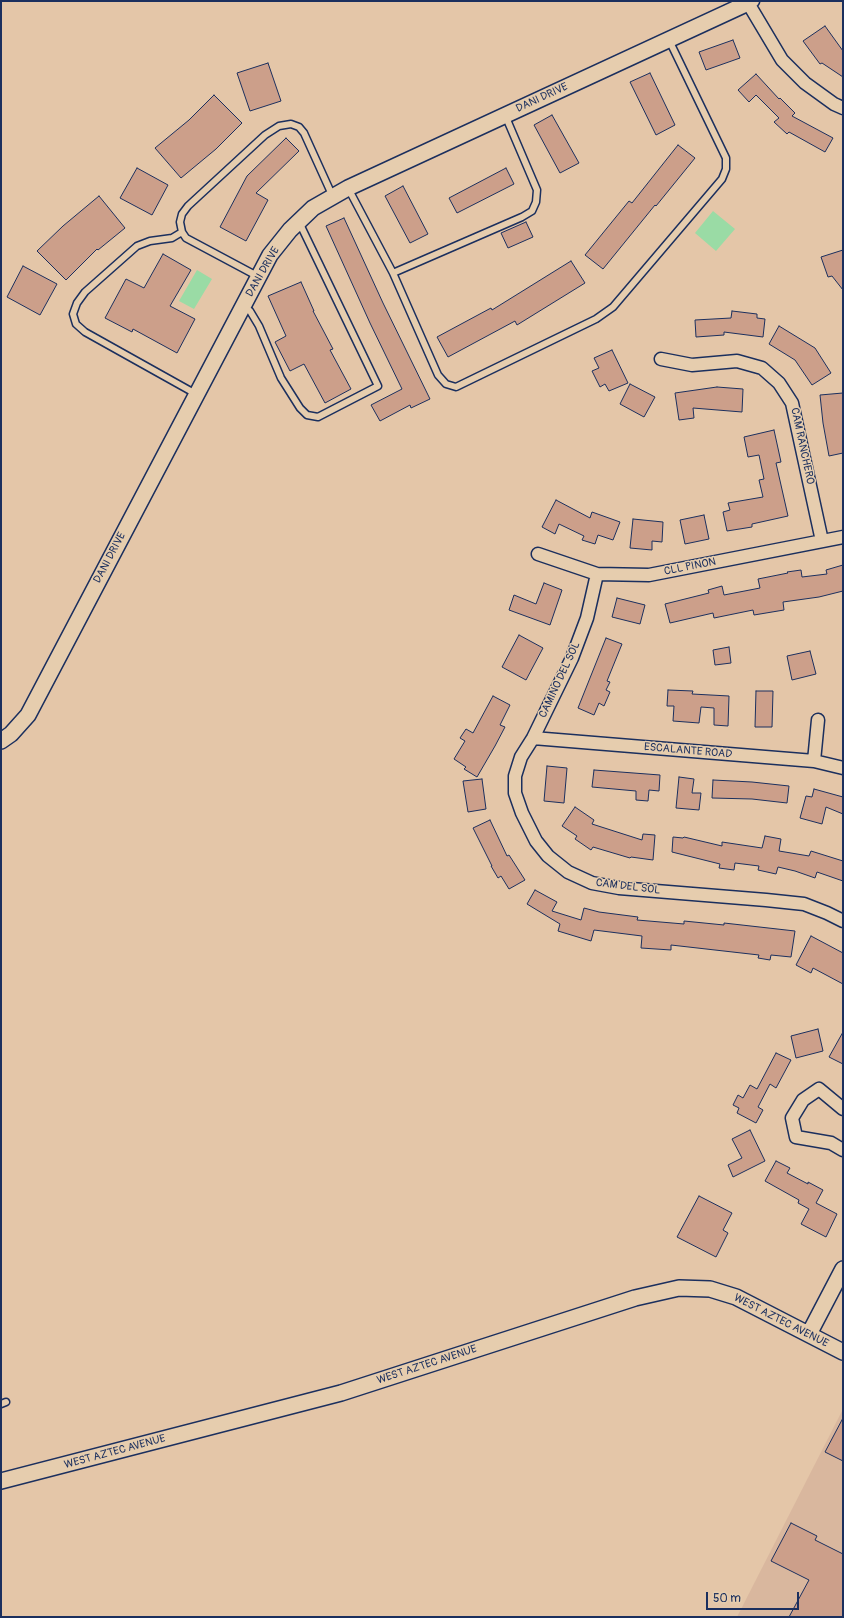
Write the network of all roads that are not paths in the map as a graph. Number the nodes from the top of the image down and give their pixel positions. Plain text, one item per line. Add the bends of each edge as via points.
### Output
1 (749, 2) edge
2 (668, 40) junction
3 (843, 108) edge
4 (505, 115) junction
5 (348, 188) junction
6 (333, 197) junction
7 (299, 222) junction
8 (182, 232) junction
9 (393, 273) junction
10 (259, 277) junction
11 (242, 308) junction
12 (661, 359) dead end
13 (196, 394) junction
14 (843, 537) edge
15 (822, 541) junction
16 (538, 554) dead end
17 (598, 574) junction
18 (818, 720) dead end
19 (533, 738) junction
20 (1, 741) edge
21 (814, 761) junction
22 (843, 768) edge
23 (843, 921) edge
24 (843, 1109) edge
25 (843, 1150) edge
26 (843, 1269) edge
27 (809, 1334) junction
28 (843, 1352) edge
29 (1, 1481) edge

1 - 2 street, DANI DRIVE
1 - 3 street via 782,60 805,83
2 - 4 street, DANI DRIVE
2 - 9 lane via 726,158 726,169 722,179 613,307 596,318 456,387 446,384 438,375
4 - 5 street, DANI DRIVE
4 - 9 lane via 537,190 532,211
5 - 6 street, DANI DRIVE
5 - 9 lane
6 - 7 street, DANI DRIVE via 313,208
6 - 8 lane via 304,133 299,127 291,124 279,126 265,135 188,206 180,222
7 - 10 street, DANI DRIVE via 270,255
7 - 11 lane via 378,386 318,417 307,415 281,378 250,311
8 - 10 lane via 186,238
8 - 13 lane via 172,238 137,246 85,292 73,314 76,324 85,332
10 - 11 street, DANI DRIVE
11 - 13 street, DANI DRIVE
12 - 15 street, CAM RANCHERO via 692,365 737,361 762,368 779,383 792,403
13 - 20 street, DANI DRIVE via 28,715
14 - 15 street, CLL PINON
15 - 17 street, CLL PINON via 649,575
16 - 17 street, CLL PINON
17 - 19 street, CAMINO DEL SOL via 572,658
18 - 21 street
19 - 21 street, ESCALANTE ROAD
19 - 23 street, CAM DEL SOL via 515,776 516,793 522,813 536,841 548,856 568,872 592,883 619,888 804,904
21 - 22 street, ESCALANTE ROAD
24 - 25 street via 819,1089 802,1100 792,1118 796,1137 831,1143
26 - 27 street
27 - 28 street, WEST AZTEC AVENUE
27 - 29 street, WEST AZTEC AVENUE via 736,1297 710,1289 679,1288 635,1298 341,1393

